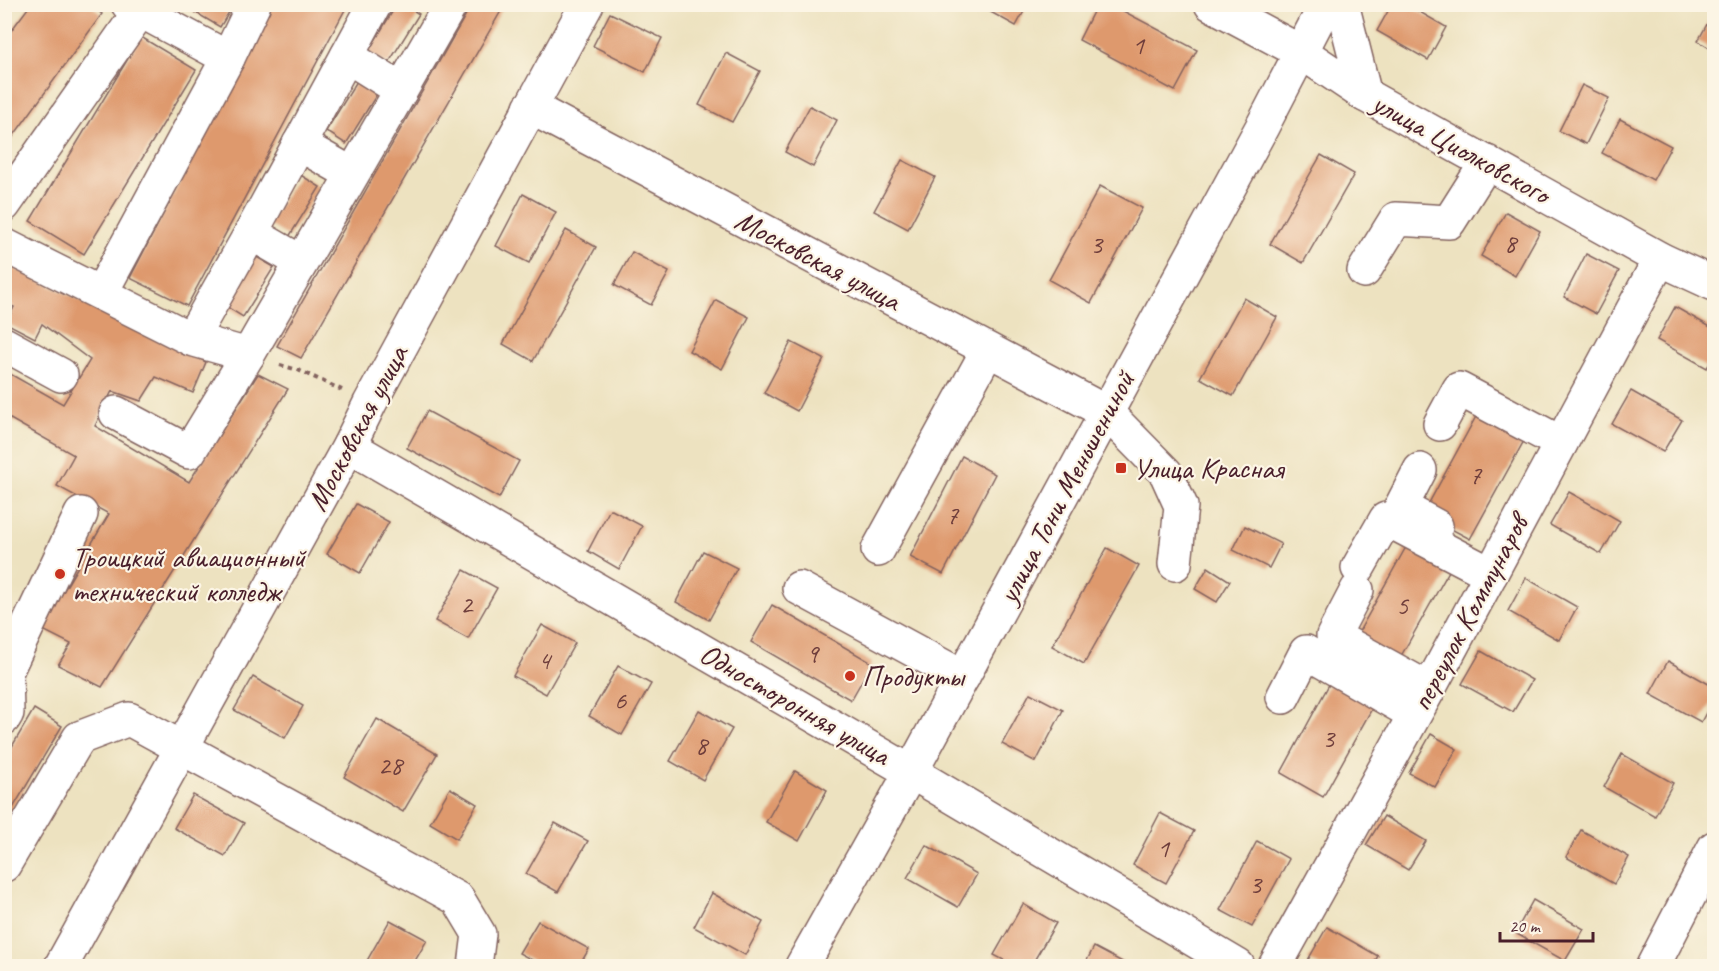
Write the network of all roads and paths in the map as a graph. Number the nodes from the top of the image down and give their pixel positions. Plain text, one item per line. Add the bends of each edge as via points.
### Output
1 (254, 4) edge
2 (375, 4) edge
3 (587, 4) edge
4 (1211, 4) edge
5 (1326, 4) edge
6 (1342, 4) edge
7 (447, 6) edge
8 (134, 8) edge
9 (1301, 52) junction
10 (347, 56) junction
11 (228, 58) junction
12 (401, 90) junction
13 (1365, 95) junction
14 (531, 107) junction
15 (299, 144) junction
16 (1487, 162) junction
17 (352, 174) junction
18 (4, 205) edge
19 (251, 233) junction
20 (4, 244) edge
21 (1660, 259) junction
22 (301, 262) junction
23 (1364, 271) dead end
24 (1714, 284) edge
25 (101, 293) junction
26 (191, 339) junction
27 (4, 344) edge
28 (988, 350) junction
29 (248, 355) junction
30 (61, 375) dead end
31 (370, 403) junction
32 (1106, 412) junction
33 (116, 413) dead end
34 (1440, 424) dead end
35 (1561, 443) junction
36 (349, 446) junction
37 (1420, 470) dead end
38 (81, 514) dead end
39 (878, 550) dead end
40 (1175, 564) dead end
41 (1494, 567) junction
42 (799, 588) dead end
43 (15, 624) edge
44 (5, 671) edge
45 (963, 676) junction
46 (1283, 696) dead end
47 (1421, 702) junction
48 (4, 718) edge
49 (182, 748) junction
50 (911, 772) junction
51 (1714, 848) edge
52 (4, 865) edge
53 (61, 966) edge
54 (475, 966) edge
55 (802, 966) edge
56 (1238, 966) edge
57 (1275, 966) edge
58 (1653, 966) edge

1 - 11 street
2 - 10 street
3 - 14 street, Московская улица
4 - 9 street, улица Циолковского
5 - 9 street, улица Тони Меньшениной
6 - 13 street
7 - 12 street
8 - 11 street
8 - 18 street
9 - 13 street, улица Циолковского
9 - 32 street, улица Тони Меньшениной
10 - 12 street
10 - 15 street
11 - 25 street
12 - 17 street
13 - 16 street, улица Циолковского
14 - 28 street, Московская улица
14 - 31 street, Московская улица
15 - 17 street
15 - 19 street
16 - 21 street, улица Циолковского
16 - 23 street via 1449,222 1396,219
17 - 22 street
19 - 22 street
19 - 26 street
20 - 25 street
21 - 24 street, улица Циолковского
21 - 35 street, переулок Коммунаров
22 - 29 street
25 - 26 street
26 - 29 street
27 - 30 street
28 - 32 street, Московская улица
28 - 39 street
29 - 31 path via 298,370
29 - 33 street via 189,452
31 - 36 street, Московская улица
32 - 40 street, Московская улица via 1166,473 1181,506
32 - 45 street, улица Тони Меньшениной
34 - 35 street via 1460,389
35 - 41 street, переулок Коммунаров
36 - 49 street, Московская улица
36 - 50 street, Односторонняя улица
37 - 41 street via 1401,507
38 - 43 street
41 - 47 street, переулок Коммунаров
41 - 47 street via 1386,519 1333,636
42 - 45 street
43 - 44 street
44 - 48 street
45 - 50 street, улица Тони Меньшениной
46 - 47 street via 1306,652
47 - 57 street, переулок Коммунаров
49 - 52 street via 129,718 79,738
49 - 53 street, Московская улица
49 - 54 street via 458,899 478,934
50 - 55 street, улица Тони Меньшениной
50 - 56 street, Односторонняя улица
51 - 58 street

